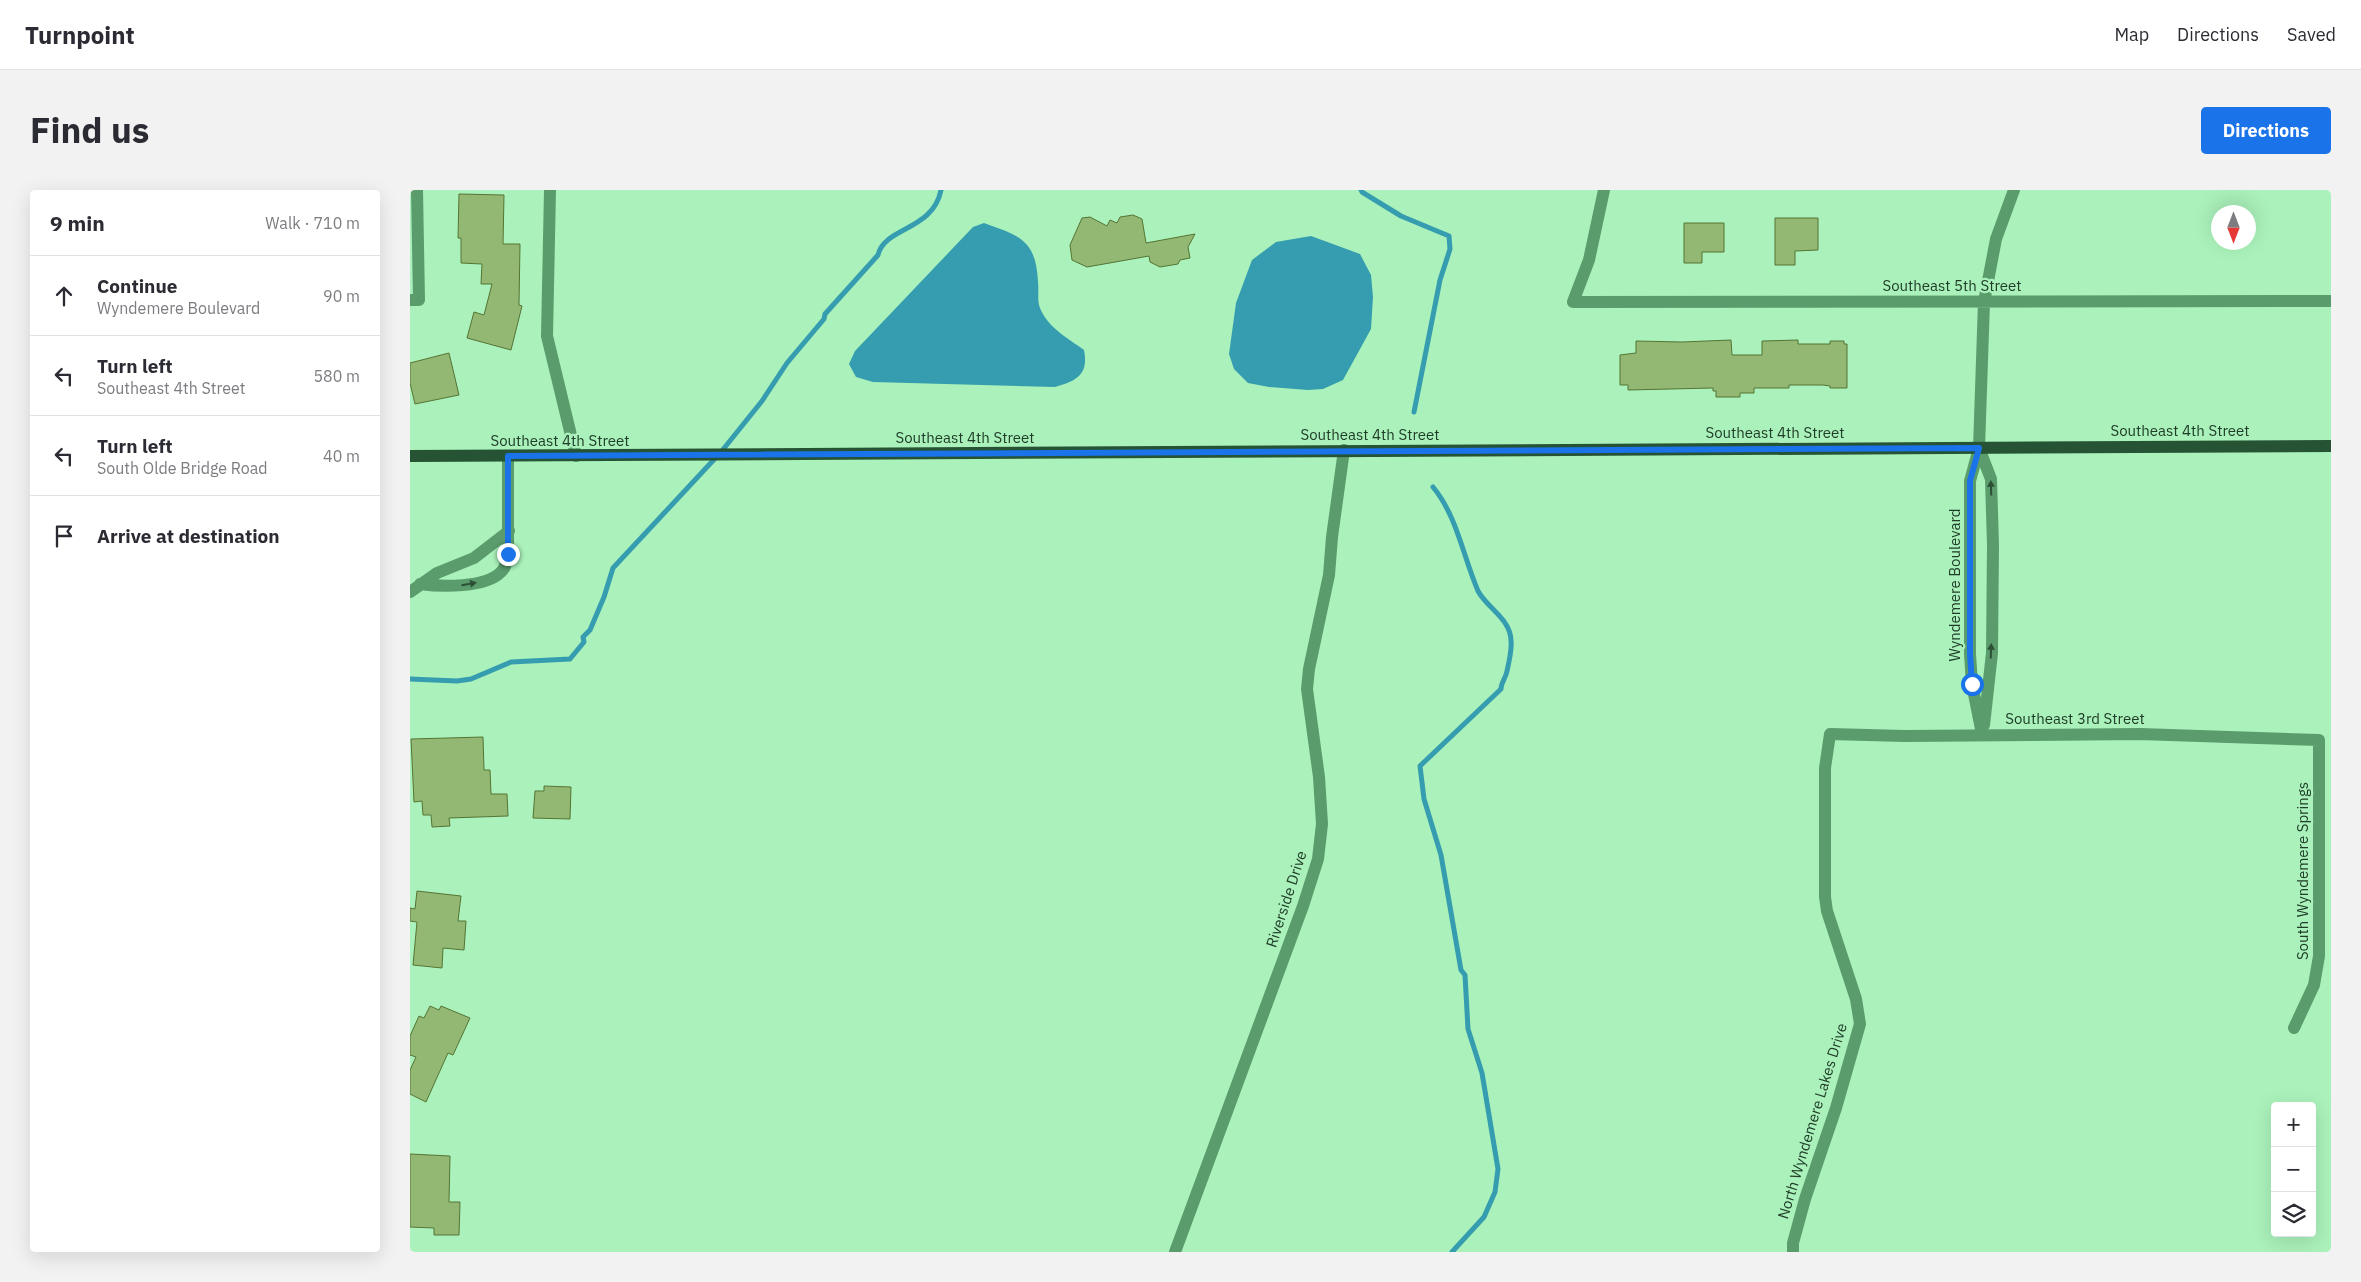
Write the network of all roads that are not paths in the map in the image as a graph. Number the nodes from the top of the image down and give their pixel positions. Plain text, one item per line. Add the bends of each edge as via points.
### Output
1 (416, 190) edge
2 (550, 190) edge
3 (1604, 190) edge
4 (2014, 190) edge
5 (415, 300) edge
6 (2331, 301) edge
7 (1984, 302) junction
8 (2331, 446) edge
9 (1979, 448) junction
10 (1344, 450) junction
11 (410, 456) edge
12 (508, 456) junction
13 (576, 456) junction
14 (509, 531) junction
15 (420, 584) junction
16 (410, 592) edge
17 (1830, 734) joint
18 (1982, 734) junction
19 (2319, 740) joint
20 (2294, 1028) dead end
21 (1175, 1252) edge
22 (1794, 1252) edge

1 - 5 street
2 - 13 street via 547,336
3 - 7 street, Southeast 5th Street via 1589,260 1573,302
4 - 7 street via 1996,239
6 - 7 street, Southeast 5th Street
7 - 9 street
8 - 9 main road, Southeast 4th Street
9 - 10 main road, Southeast 4th Street
9 - 18 street, Wyndemere Boulevard via 1970,481 1970,654
18 -> 9 street via 1992,653 1993,545 1991,479
10 - 13 main road, Southeast 4th Street
10 - 21 street, Riverside Drive via 1329,575 1307,689 1321,800 1318,859
11 - 12 main road, Southeast 4th Street
12 - 13 main road, Southeast 4th Street
12 - 14 street
14 - 15 street via 474,558 437,573
15 -> 14 street via 451,587 496,576 506,565
15 - 16 street
17 - 18 street, Southeast 3rd Street
17 - 22 street, North Wyndemere Lakes Drive via 1825,768 1825,897 1856,999 1860,1024 1805,1199 1793,1243
18 - 19 street, Southeast 3rd Street via 2150,734
19 - 20 street, South Wyndemere Springs via 2319,956 2314,985

